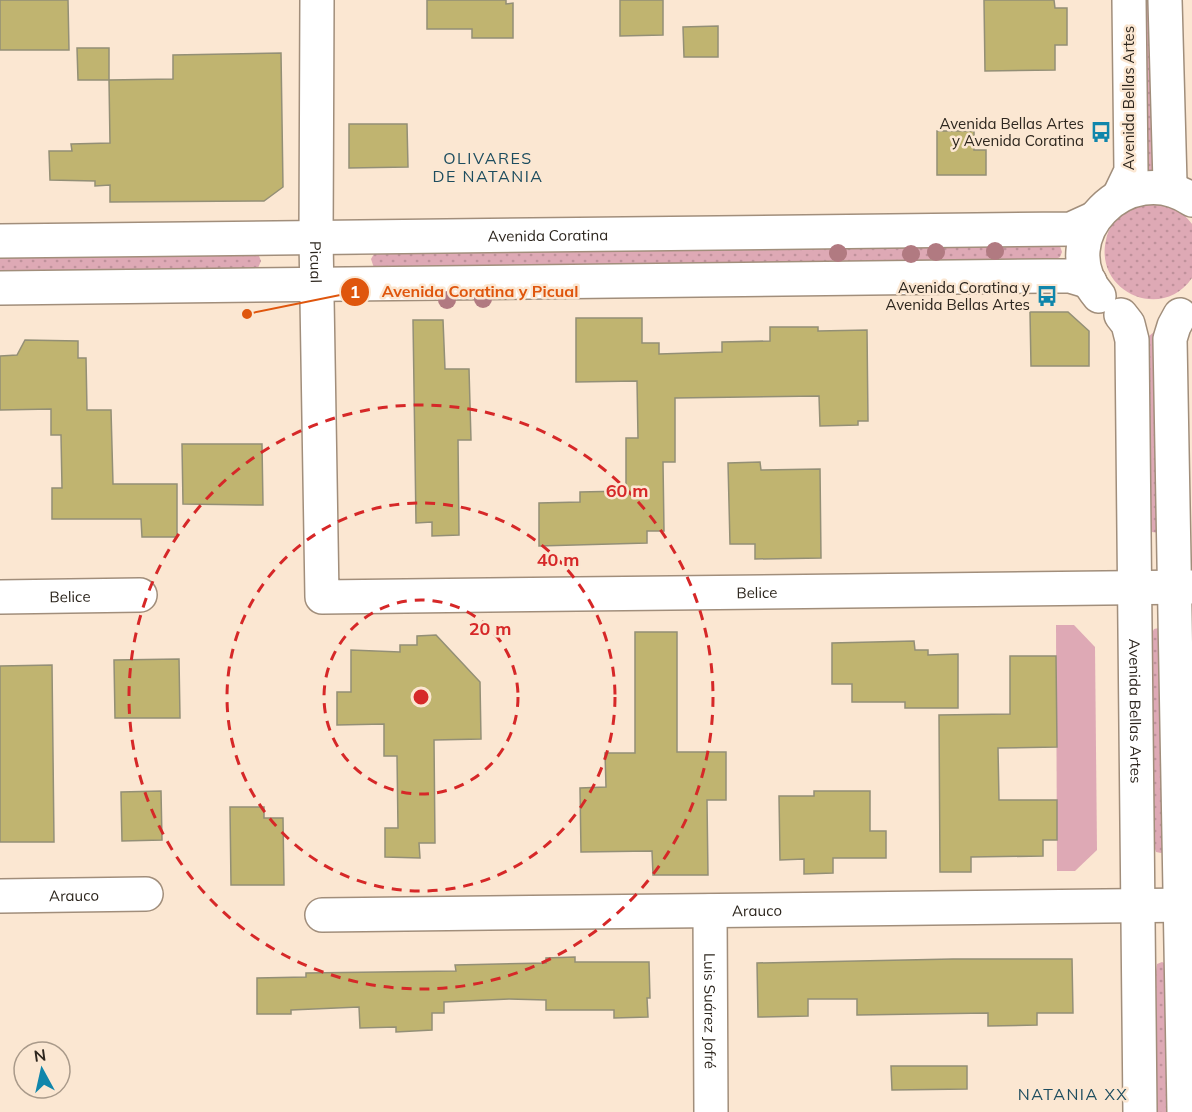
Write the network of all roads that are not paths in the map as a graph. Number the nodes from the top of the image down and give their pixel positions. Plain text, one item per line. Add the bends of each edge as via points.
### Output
1 (317, 0) edge
2 (1129, 0) edge
3 (1165, 0) edge
4 (1120, 194) junction
5 (1183, 195) edge
6 (1093, 219) junction
7 (316, 238) junction
8 (0, 241) edge
9 (1090, 282) junction
10 (317, 284) junction
11 (0, 288) edge
12 (1186, 312) edge
13 (1121, 315) junction
14 (1183, 587) edge
15 (1135, 588) junction
16 (140, 595) dead end
17 (0, 597) edge
18 (322, 597) joint
19 (146, 894) dead end
20 (0, 896) edge
21 (1186, 905) edge
22 (1137, 906) junction
23 (710, 911) junction
24 (322, 915) dead end
25 (711, 1112) edge
26 (1140, 1112) edge
27 (1184, 1112) edge

1 - 7 street, Picual
2 - 4 street, Avenida Bellas Artes via 1131,171
3 - 5 street via 1170,183
4 - 5 street via 1156,187
4 - 6 street
6 - 7 street, Avenida Coratina via 1071,229
6 - 9 street via 1084,255
7 - 8 street, Avenida Coratina
7 - 10 street, Picual
9 - 10 street via 1070,276 1047,276
9 - 13 street via 1106,304
10 - 11 street
10 - 18 street, Picual
12 - 13 street via 1157,322
12 - 14 street via 1174,326 1170,339
13 - 15 street, Avenida Bellas Artes via 1132,340
14 - 15 street, Belice
14 - 21 street
15 - 18 street, Belice
15 - 22 street, Avenida Bellas Artes
16 - 17 street, Belice
19 - 20 street, Arauco
21 - 22 street, Arauco
21 - 27 street
22 - 23 street, Arauco
22 - 26 street, Avenida Bellas Artes
23 - 24 street, Arauco
23 - 25 street, Luis Suárez Jofré

